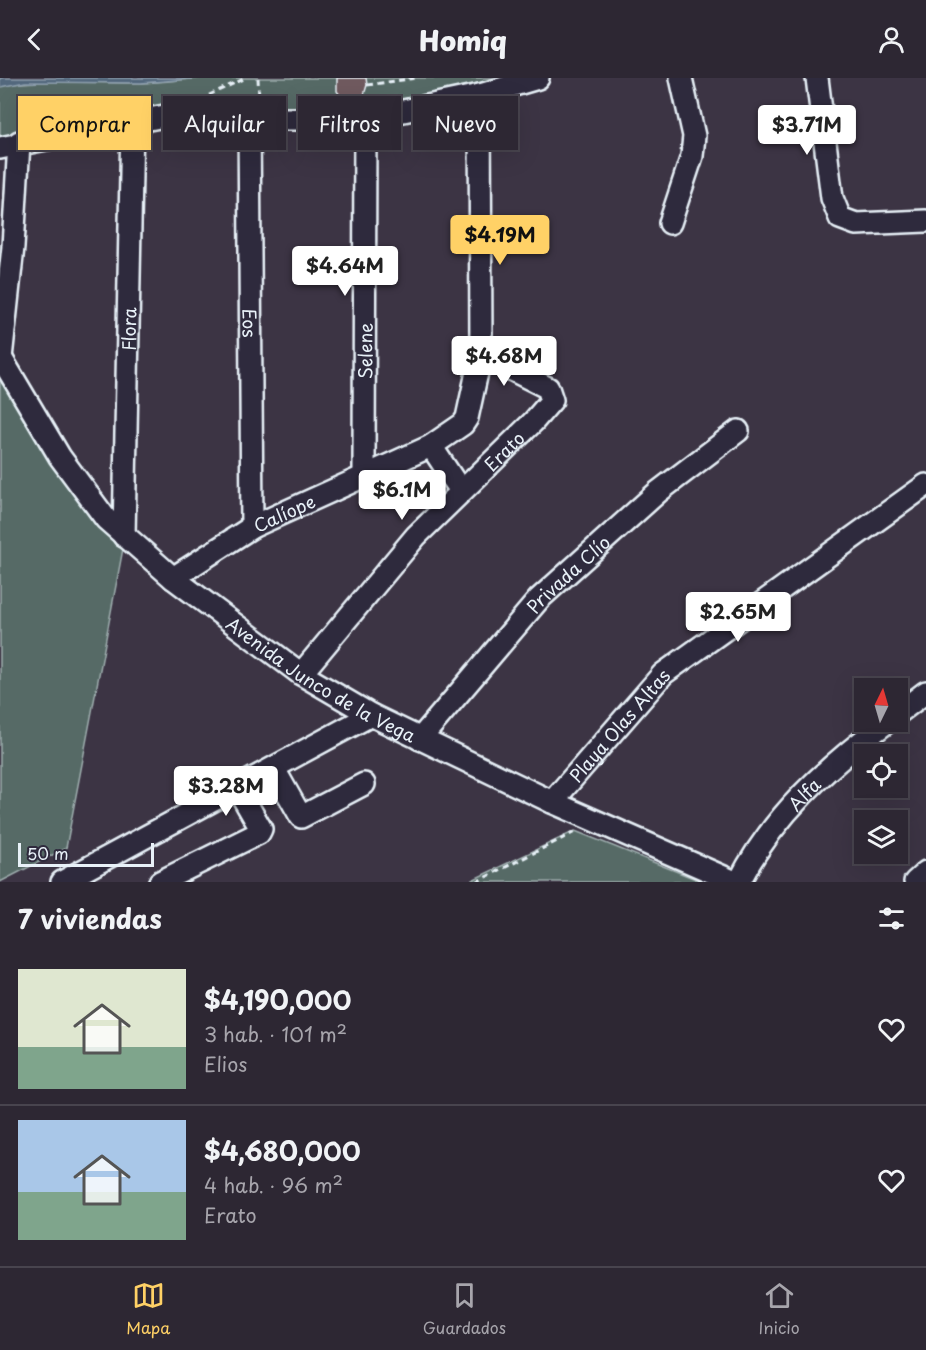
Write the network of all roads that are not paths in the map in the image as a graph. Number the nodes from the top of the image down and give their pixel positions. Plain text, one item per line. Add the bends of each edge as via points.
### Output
1 (538, 78) edge
2 (681, 78) edge
3 (817, 78) edge
4 (480, 95) junction
5 (401, 111) edge
6 (10, 145) edge
7 (131, 150) edge
8 (254, 150) edge
9 (365, 150) edge
10 (926, 221) edge
11 (670, 223) dead end
12 (482, 354) junction
13 (0, 357) edge
14 (738, 431) dead end
15 (431, 446) junction
16 (364, 475) junction
17 (926, 485) edge
18 (461, 491) junction
19 (252, 527) junction
20 (124, 536) junction
21 (173, 578) junction
22 (301, 674) junction
23 (926, 692) edge
24 (908, 706) edge
25 (371, 715) junction
26 (874, 732) edge
27 (420, 739) junction
28 (273, 769) junction
29 (363, 784) dead end
30 (238, 789) junction
31 (552, 802) junction
32 (926, 872) edge
33 (62, 882) edge
34 (160, 882) edge
35 (737, 882) edge
36 (915, 882) edge

1 - 4 street
2 - 11 street via 694,136 692,156
3 - 10 street via 832,198 840,218 856,224
4 - 5 street
4 - 12 street
6 - 13 street via 13,247
7 - 20 street, Flora
8 - 19 street, Eos
9 - 16 street, Selene
12 - 15 street, Calíope via 463,424
12 - 18 street, Erato via 548,388 552,397 533,422
13 - 20 street, Avenida Junco de la Vega via 75,480
14 - 27 street, Privada Clío via 658,492 539,599
15 - 16 street, Calíope
15 - 18 street
16 - 19 street, Calíope
17 - 31 street, Playa Olas Altas via 663,674
18 - 22 street, Erato via 397,556
19 - 21 street, Calíope
20 - 21 street, Avenida Junco de la Vega
21 - 22 street, Avenida Junco de la Vega
22 - 25 street, Avenida Junco de la Vega
23 - 24 street
25 - 27 street, Avenida Junco de la Vega
25 - 28 street
26 - 35 street, Alfa via 798,797 771,828
27 - 31 street, Avenida Junco de la Vega
28 - 29 street via 301,817
28 - 30 street
30 - 33 street
30 - 34 street via 261,829 259,832
31 - 35 street, Avenida Junco de la Vega
32 - 36 street

